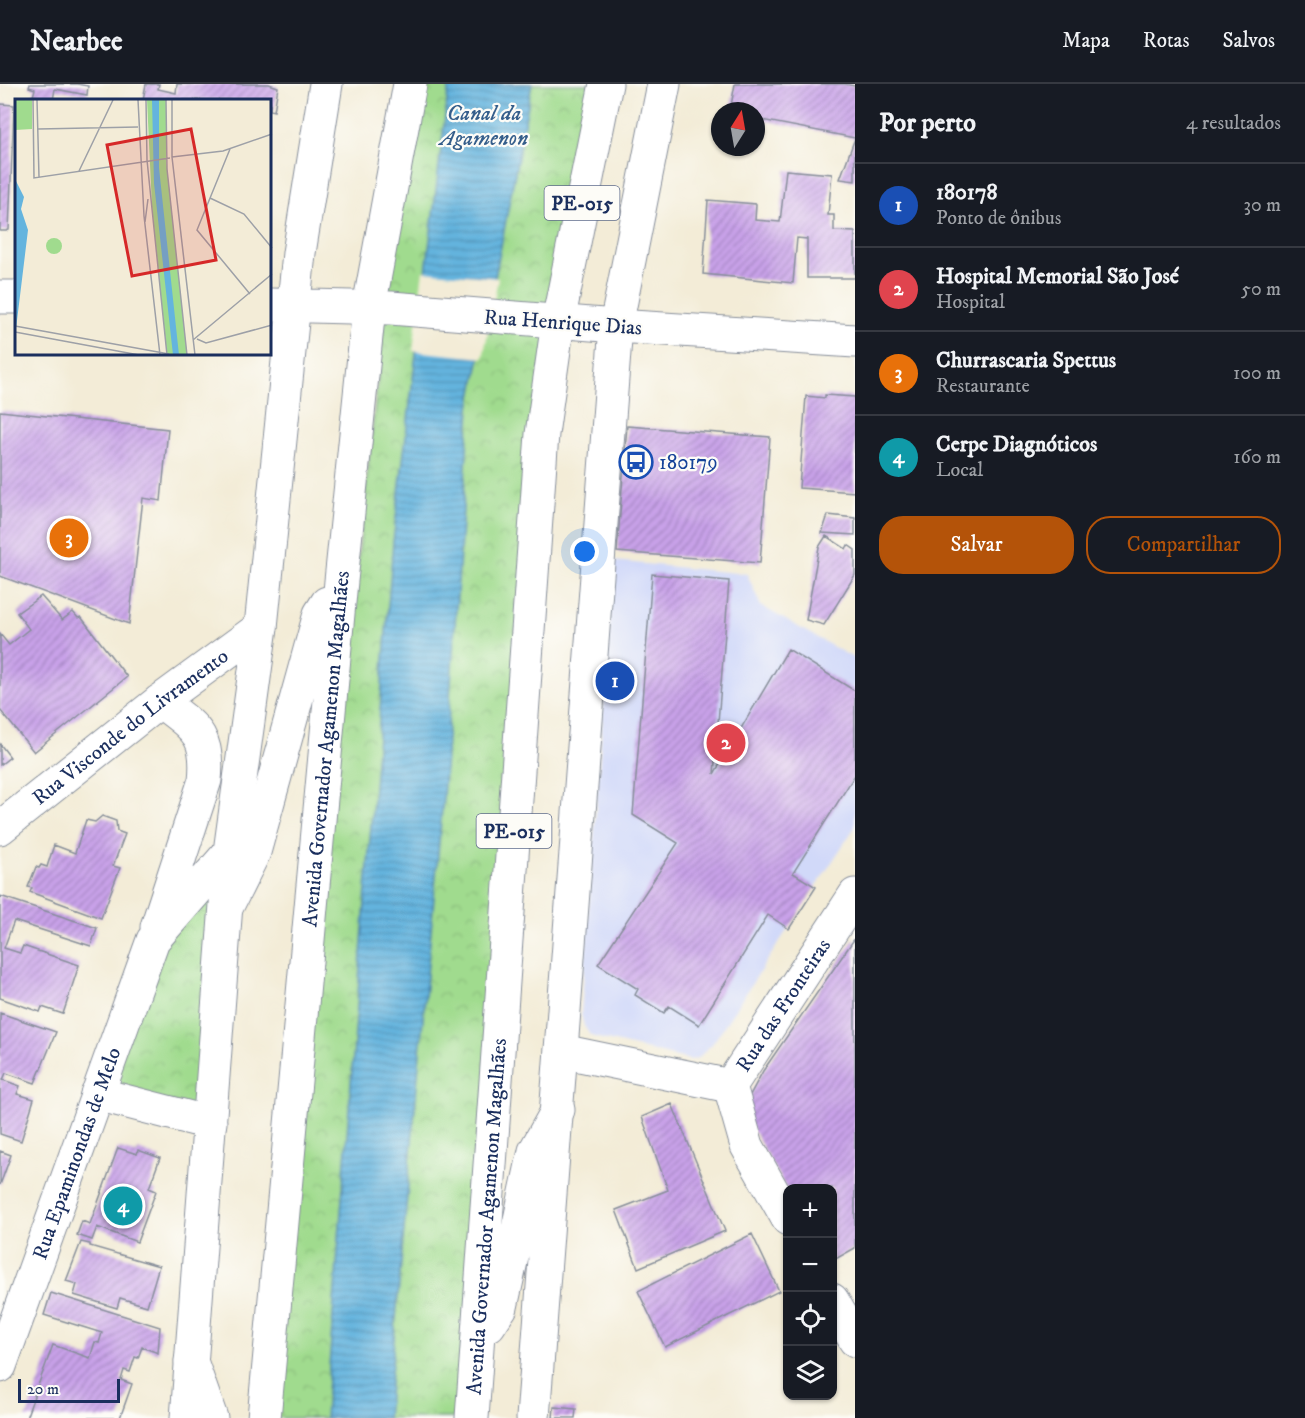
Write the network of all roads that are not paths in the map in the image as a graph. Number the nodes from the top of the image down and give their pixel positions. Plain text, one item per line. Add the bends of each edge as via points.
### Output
1 (326, 84) edge
2 (410, 84) edge
3 (606, 84) edge
4 (664, 84) edge
5 (281, 306) edge
6 (380, 308) junction
7 (558, 322) junction
8 (616, 326) junction
9 (855, 341) edge
10 (340, 581) junction
11 (261, 627) junction
12 (160, 701) junction
13 (0, 828) edge
14 (230, 852) junction
15 (855, 895) edge
16 (227, 906) junction
17 (153, 940) junction
18 (561, 1052) junction
19 (730, 1086) junction
20 (96, 1094) junction
21 (558, 1110) junction
22 (210, 1123) junction
23 (783, 1210) edge
24 (837, 1309) edge
25 (855, 1340) edge
26 (478, 1342) junction
27 (191, 1361) junction
28 (0, 1366) edge
29 (187, 1418) edge
30 (211, 1418) edge
31 (264, 1418) edge
32 (472, 1418) edge
33 (533, 1418) edge

1 - 5 main road via 299,253
2 - 6 main road, Avenida Governador Agamenon Magalhães
3 - 7 main road, Avenida Governador Agamenon Magalhães / PE-015
4 - 8 main road
5 - 6 main road, Rua Henrique Dias
5 - 11 main road
6 - 7 main road, Rua Henrique Dias
6 - 10 main road, Avenida Governador Agamenon Magalhães
7 - 8 main road, Rua Henrique Dias
7 - 26 main road, Avenida Governador Agamenon Magalhães / PE-015 via 542,434
8 - 9 main road, Rua Henrique Dias
8 - 18 main road
10 - 16 main road via 320,614 254,852
10 - 31 main road, Avenida Governador Agamenon Magalhães
11 - 12 main road, Rua Visconde do Livramento
11 - 14 main road
12 - 13 main road, Rua Visconde do Livramento
12 - 17 main road, Rua Epaminondas de Melo via 193,728 202,740 207,760 205,780
14 - 16 main road
14 - 17 main road, Rua Epaminondas de Melo
15 - 19 main road, Rua das Fronteiras
16 - 22 main road
17 - 20 main road, Rua Epaminondas de Melo
18 - 19 main road, Rua das Fronteiras
18 - 21 main road
19 - 23 main road, Rua das Fronteiras via 747,1146
20 - 22 main road
20 - 28 main road, Rua Epaminondas de Melo
21 - 26 main road via 535,1151 501,1306
21 - 33 main road
22 - 27 main road
24 - 25 main road
26 - 32 main road, Avenida Governador Agamenon Magalhães / PE-015
27 - 29 main road
27 - 30 main road

